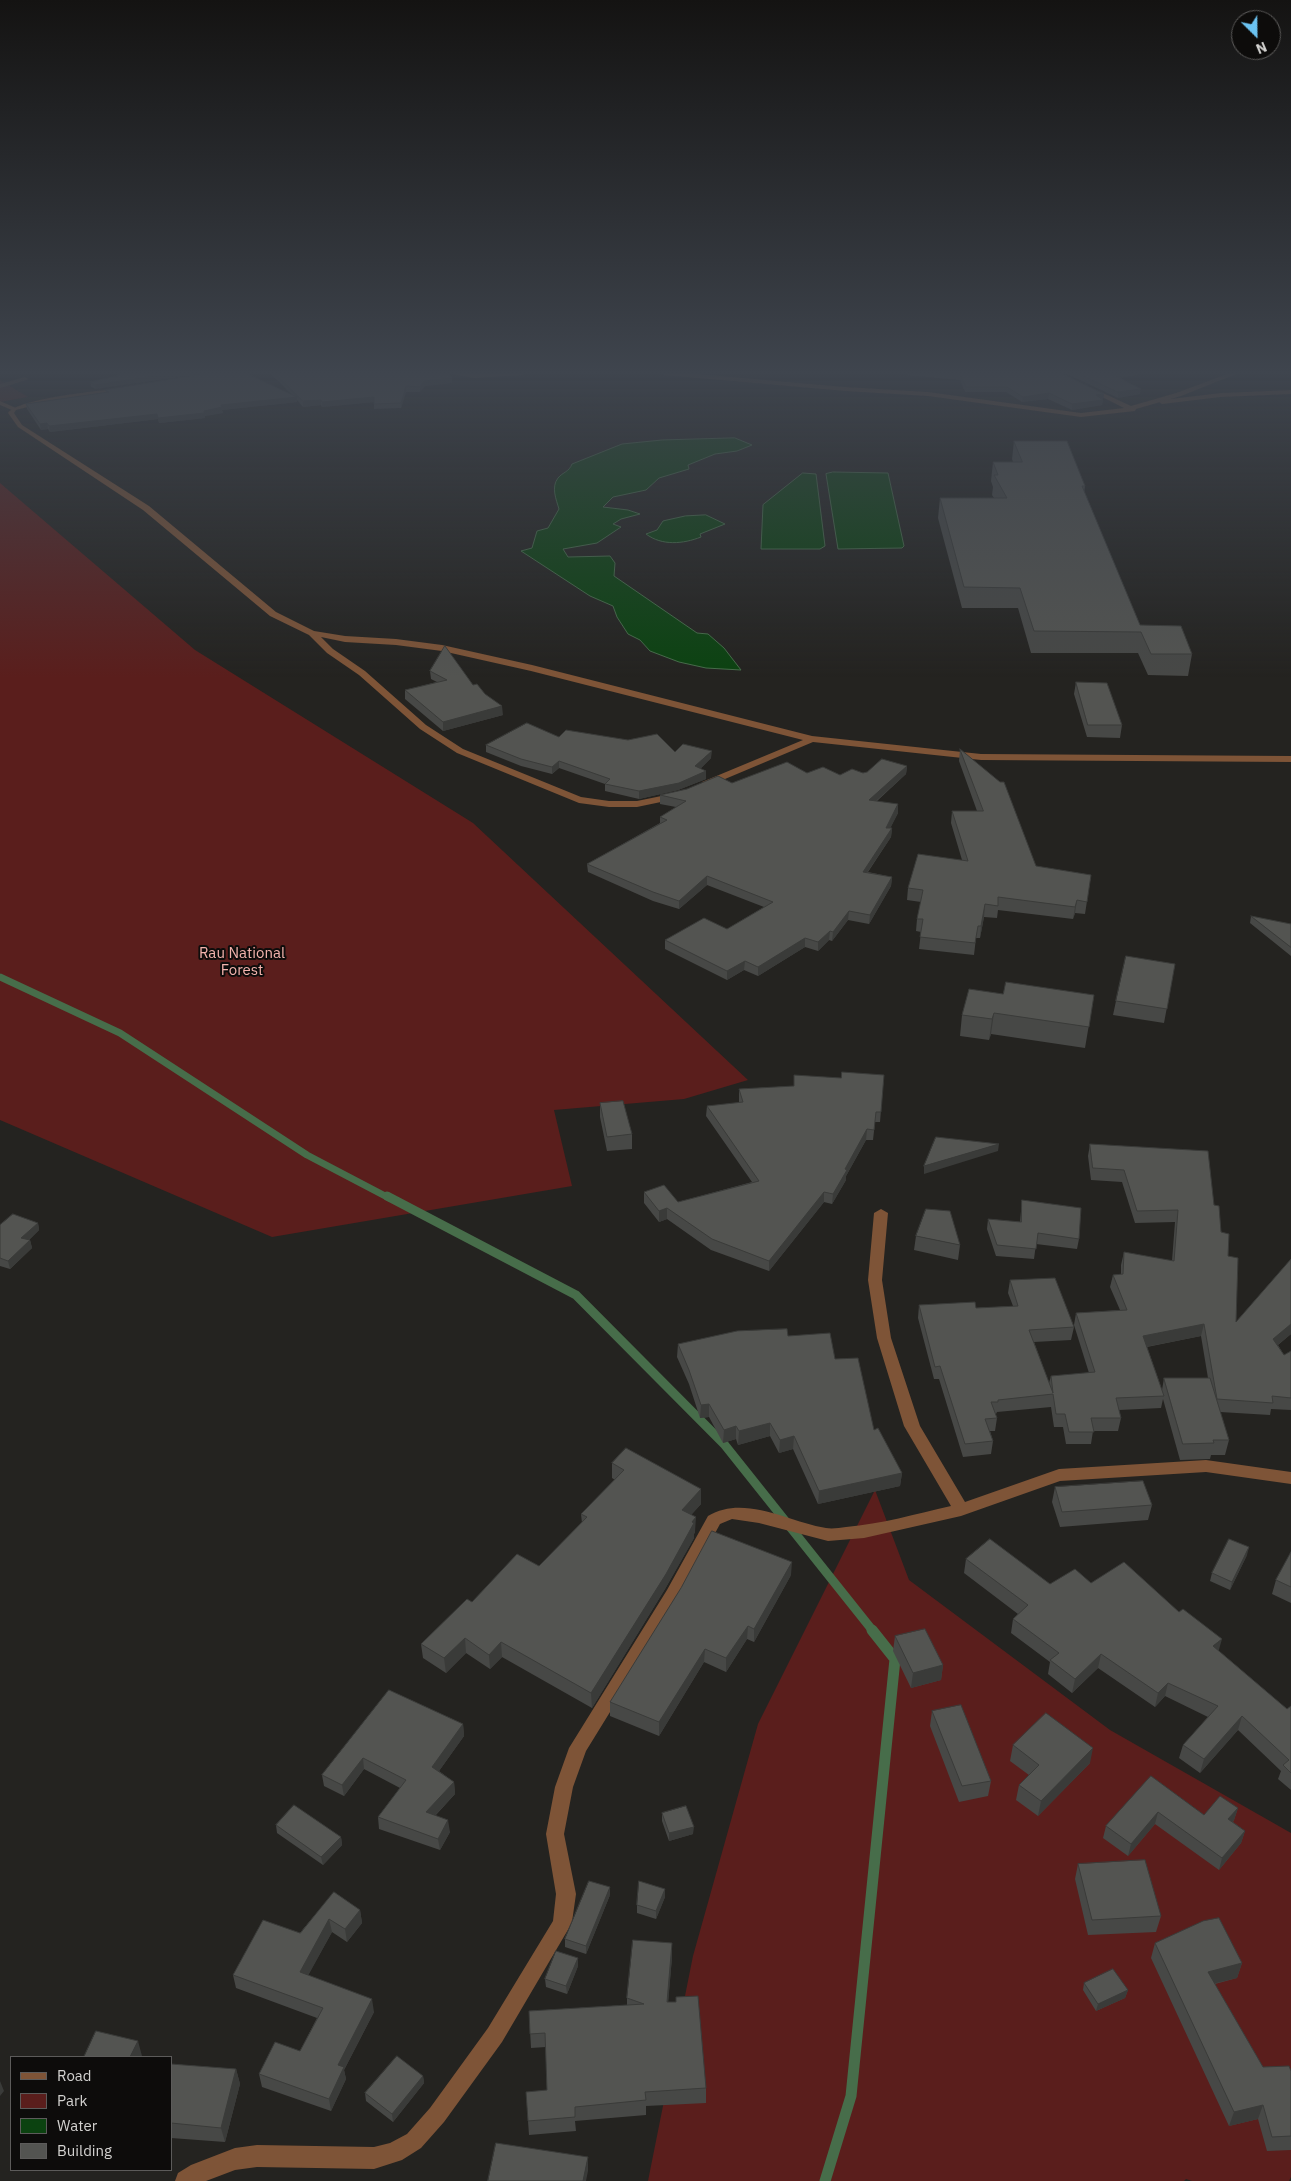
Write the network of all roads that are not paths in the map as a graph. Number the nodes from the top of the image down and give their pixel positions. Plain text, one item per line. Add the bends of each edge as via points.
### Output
1 (95, 475) edge
2 (312, 633) junction
3 (812, 739) junction
4 (1291, 759) edge
5 (700, 787) edge
6 (682, 794) edge
7 (881, 1213) dead end
8 (1291, 1478) edge
9 (961, 1510) junction
10 (186, 2181) edge

1 - 2 street via 146,508 273,614
2 - 3 street via 442,648
2 - 6 street via 423,728 460,751 579,800 637,804
3 - 4 street via 981,756
3 - 5 street
7 - 9 street via 875,1280 884,1338 912,1426
8 - 9 street via 1206,1466 1059,1475
9 - 10 street via 864,1532 828,1535 732,1513 714,1520 673,1595 578,1748 564,1787 555,1834 566,1894 562,1922 494,2034 428,2126 414,2140 394,2152 374,2158 257,2156 235,2159

